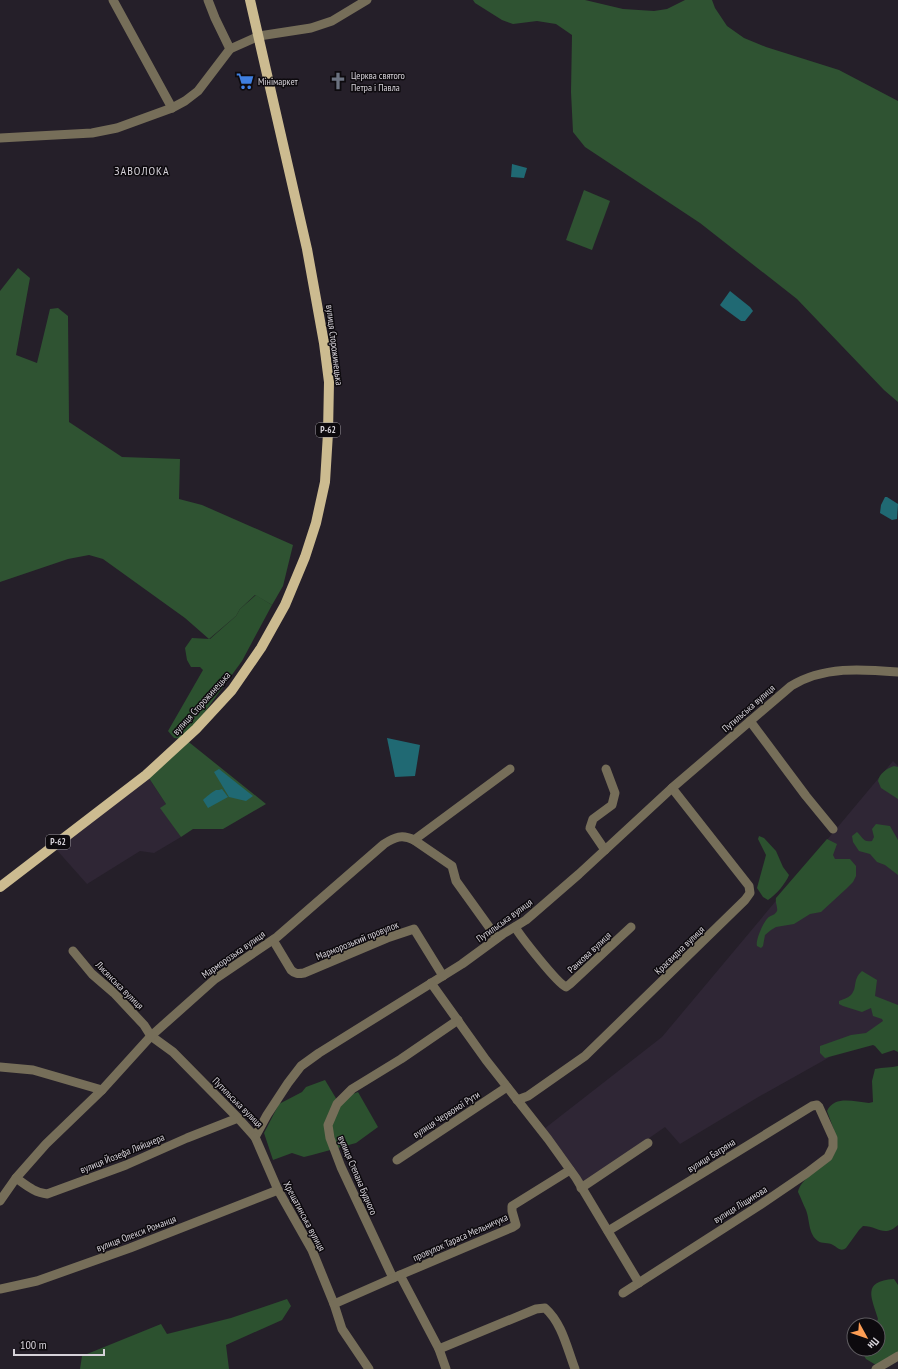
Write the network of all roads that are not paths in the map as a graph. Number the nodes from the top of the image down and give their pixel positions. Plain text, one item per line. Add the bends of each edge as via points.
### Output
1 (112, 0) edge
2 (208, 0) edge
3 (250, 0) edge
4 (367, 0) edge
5 (259, 36) junction
6 (230, 49) junction
7 (172, 108) junction
8 (0, 138) edge
9 (898, 672) edge
10 (750, 721) junction
11 (510, 769) dead end
12 (606, 769) dead end
13 (672, 788) junction
14 (833, 829) dead end
15 (414, 840) junction
16 (605, 850) junction
17 (0, 887) edge
18 (516, 927) junction
19 (631, 927) dead end
20 (497, 938) junction
21 (273, 940) junction
22 (73, 951) dead end
23 (443, 976) junction
24 (431, 983) junction
25 (458, 1020) junction
26 (151, 1036) junction
27 (0, 1067) edge
28 (507, 1087) junction
29 (102, 1090) junction
30 (517, 1100) junction
31 (822, 1114) joint
32 (238, 1118) junction
33 (255, 1137) junction
34 (648, 1143) dead end
35 (397, 1160) dead end
36 (570, 1170) junction
37 (16, 1178) junction
38 (581, 1188) junction
39 (278, 1190) junction
40 (0, 1201) edge
41 (608, 1231) junction
42 (396, 1276) junction
43 (639, 1283) junction
44 (0, 1289) edge
45 (623, 1293) dead end
46 (334, 1304) junction
47 (439, 1349) junction
48 (898, 1356) edge
49 (369, 1369) edge
50 (446, 1369) edge
51 (575, 1369) edge
52 (876, 1369) edge

1 - 7 street
2 - 6 street
3 - 5 main road, вулиця Сторожинецька / Р-62
4 - 5 street via 332,21 311,28
5 - 6 street
5 - 17 main road, вулиця Сторожинецька / Р-62 via 307,248 329,382 325,482 316,523 285,605 261,648 232,690 196,729 146,775
6 - 7 street via 198,91
7 - 8 street via 117,128 92,133
9 - 10 street, Путильська вулиця via 848,671 812,675 791,686
10 - 13 street, Путильська вулиця
10 - 14 street
11 - 15 street
12 - 16 street via 615,793 612,805 593,819 590,828
13 - 16 street, Путильська вулиця
13 - 30 street, Краєвидна вулиця via 749,886 750,893 585,1056 528,1096
15 - 20 street via 452,866 456,881
15 - 21 street, Марморозька вулиця via 408,837 394,838 384,844
16 - 18 street, Путильська вулиця
18 - 19 street, Ранкова вулиця via 524,940 566,987
18 - 20 street, Путильська вулиця
20 - 23 street, Путильська вулиця
21 - 23 street, Марморозький провулок via 291,970 304,974 414,929
21 - 26 street, Марморозька вулиця via 215,979
22 - 26 street, Лисянська вулиця via 92,974 144,1025
23 - 24 street, Путильська вулиця
24 - 25 street
24 - 33 street, Путильська вулиця via 301,1066 266,1115
25 - 28 street
25 - 42 street, вулиця Степана Будного via 352,1089 337,1104 328,1125 341,1167
26 - 29 street, Марморозька вулиця
26 - 32 street, Путильська вулиця via 173,1052
27 - 29 street via 33,1070
28 - 30 street
28 - 35 street, вулиця Червоної Рути
29 - 37 street, Марморозька вулиця via 46,1144
30 - 36 street
31 - 41 street, вулиця Багряна via 818,1106 812,1106
31 - 43 street, вулиця Ліщинова via 833,1138 833,1147 828,1157 760,1205
32 - 33 street, Путильська вулиця
32 - 37 street, вулиця Йозефа Ляйцнера via 126,1165 47,1194 36,1192
33 - 39 street, Хрещатинська вулиця
34 - 38 street
36 - 38 street
36 - 42 street, провулок Тараса Мельничука via 512,1206 516,1224 513,1227
37 - 40 street, Марморозька вулиця
38 - 41 street
39 - 44 street, вулиця Олекси Романця via 130,1248 37,1281
39 - 46 street, Хрещатинська вулиця via 312,1250
41 - 43 street
42 - 46 street, провулок Тараса Мельничука
42 - 47 street, вулиця Степана Будного
43 - 45 street, вулиця Ліщинова
46 - 49 street, Хрещатинська вулиця via 342,1329
47 - 50 street, вулиця Степана Будного
47 - 51 street via 536,1309 545,1308 558,1324
48 - 52 street

